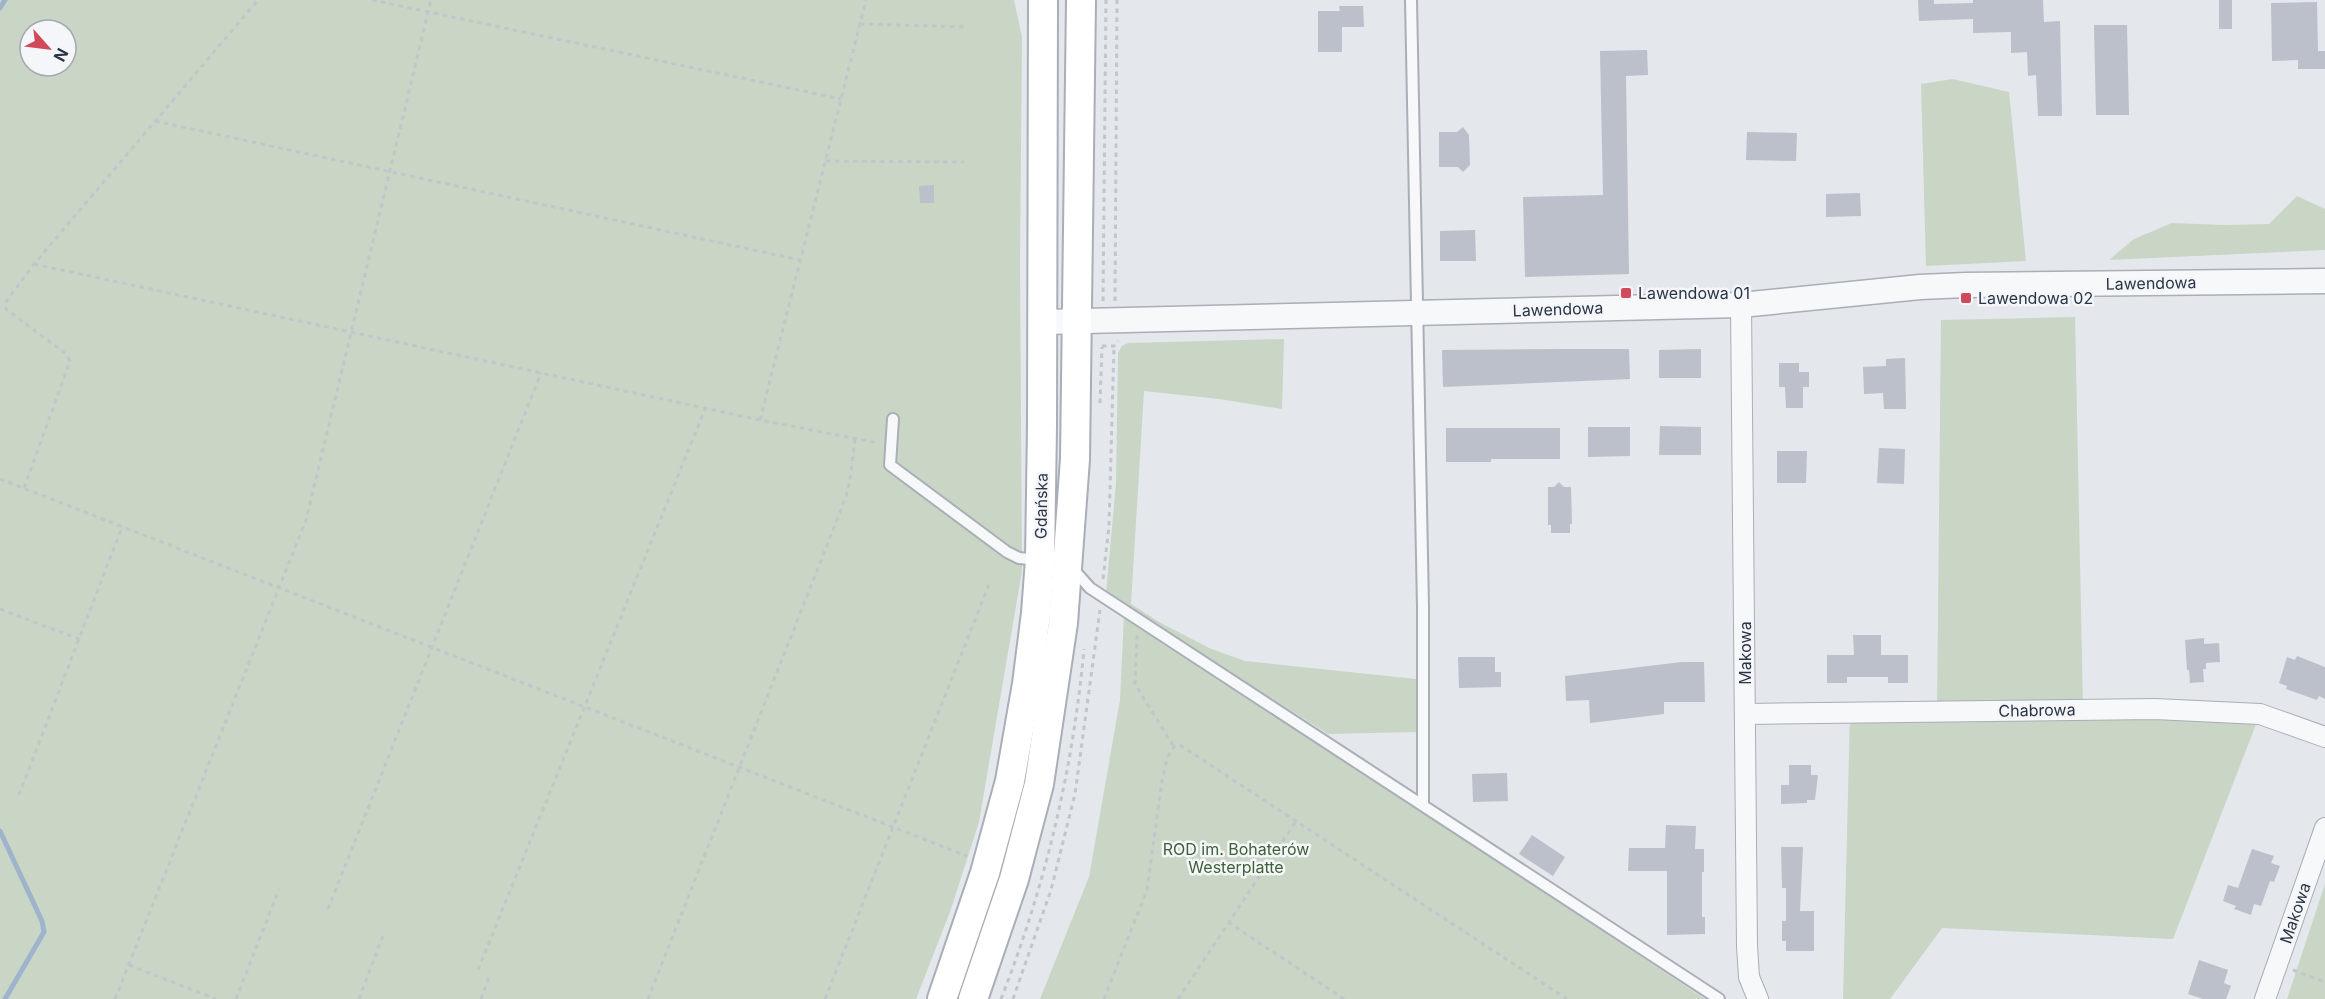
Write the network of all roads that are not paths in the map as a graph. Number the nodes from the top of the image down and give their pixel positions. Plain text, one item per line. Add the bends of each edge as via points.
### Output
1 (1044, 0) edge
2 (1081, 0) edge
3 (1412, 0) edge
4 (2325, 281) edge
5 (1741, 305) junction
6 (1416, 313) junction
7 (1043, 321) junction
8 (1078, 322) junction
9 (892, 419) dead end
10 (1054, 562) junction
11 (1745, 714) junction
12 (2325, 737) edge
13 (1423, 804) junction
14 (2325, 828) edge
15 (942, 999) edge
16 (973, 999) edge
17 (1719, 999) edge
18 (1758, 999) edge
19 (2265, 999) edge

1 - 7 main road, Gdańska
2 - 8 main road, Gdańska
3 - 6 lane
4 - 5 street, Lawendowa via 1920,287
5 - 6 street, Lawendowa
5 - 11 street, Makowa
6 - 8 street, Lawendowa
6 - 13 lane
7 - 8 street, Lawendowa
7 - 10 main road, Gdańska
8 - 10 main road, Gdańska via 1075,459
9 - 10 lane via 890,465 1007,552 1019,558
10 - 13 lane
10 - 15 main road, Gdańska via 1036,613 1010,781 988,865
10 - 16 main road, Gdańska via 1055,688 1039,784 1014,879
11 - 12 street, Chabrowa via 2155,709 2260,714
11 - 18 street, Makowa via 1746,946 1749,977
13 - 17 lane
14 - 19 street, Makowa

